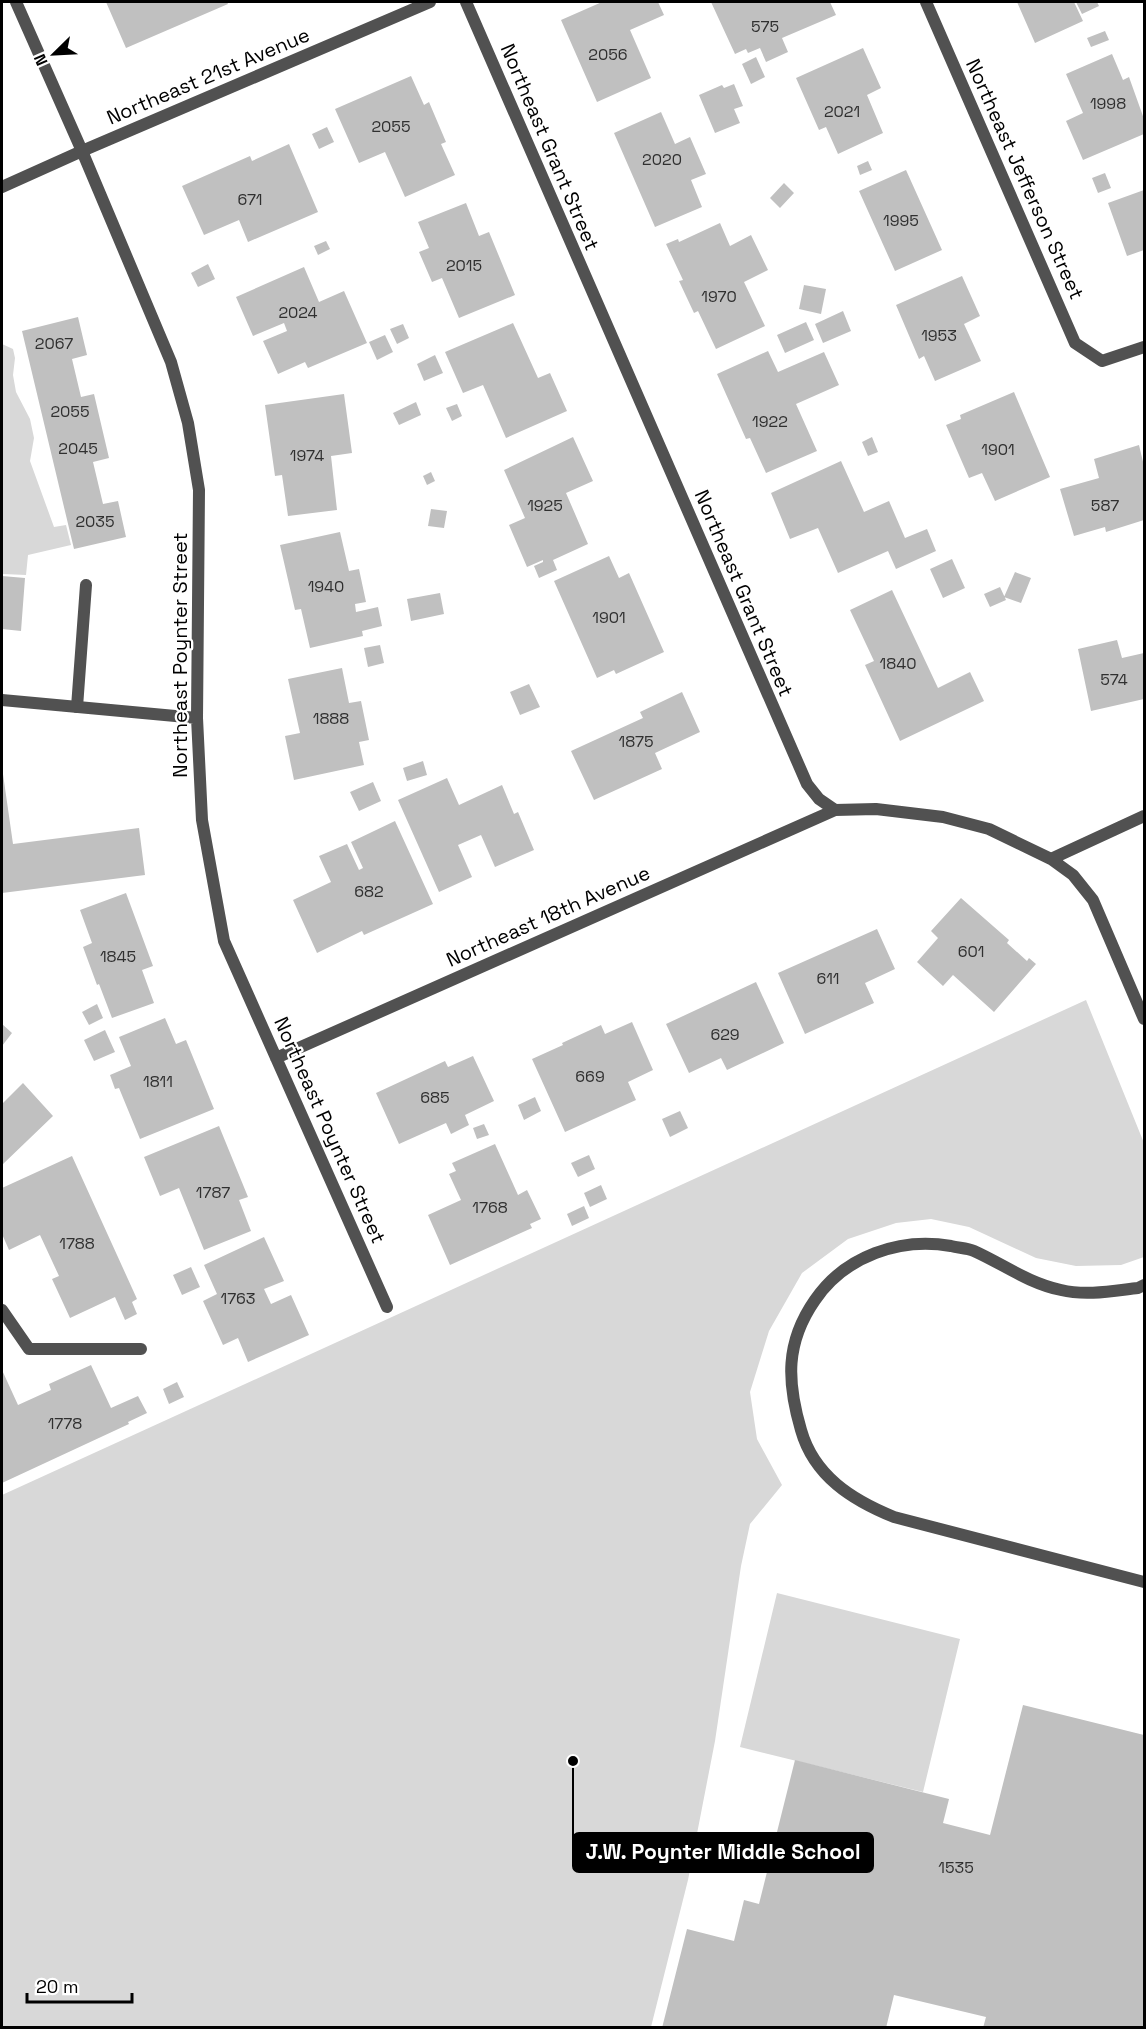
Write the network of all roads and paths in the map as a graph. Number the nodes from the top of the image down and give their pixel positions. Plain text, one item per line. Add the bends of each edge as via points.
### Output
1 (16, 2) edge
2 (430, 2) edge
3 (466, 2) edge
4 (926, 2) edge
5 (82, 151) junction
6 (2, 187) edge
7 (1144, 346) edge
8 (86, 585) dead end
9 (2, 700) edge
10 (77, 707) junction
11 (197, 718) junction
12 (835, 810) junction
13 (1144, 816) edge
14 (1051, 859) junction
15 (1144, 1019) edge
16 (276, 1058) junction
17 (1144, 1285) edge
18 (387, 1307) dead end
19 (2, 1310) edge
20 (141, 1349) dead end
21 (1144, 1582) edge

1 - 5 street, Northeast Poynter Street
2 - 5 street, Northeast 21st Avenue
3 - 12 street, Northeast Grant Street via 792,754 807,784
4 - 7 street, Northeast Jefferson Street via 1075,343 1102,361
5 - 6 street, Northeast 21st Avenue
5 - 11 street, Northeast Poynter Street via 171,362 188,423 199,490
8 - 10 street
9 - 10 street
10 - 11 street
11 - 16 street, Northeast Poynter Street via 202,820 224,941
12 - 14 street via 876,809 943,817 989,829
12 - 16 street, Northeast 18th Avenue
13 - 14 street
14 - 15 street via 1072,875 1093,900
16 - 18 street, Northeast Poynter Street
17 - 21 street via 1090,1293 1062,1290 1029,1281 971,1250 910,1244 880,1251 833,1278 816,1298 802,1320 793,1346 790,1375 793,1405 815,1462 862,1504 894,1517
19 - 20 street via 29,1349

